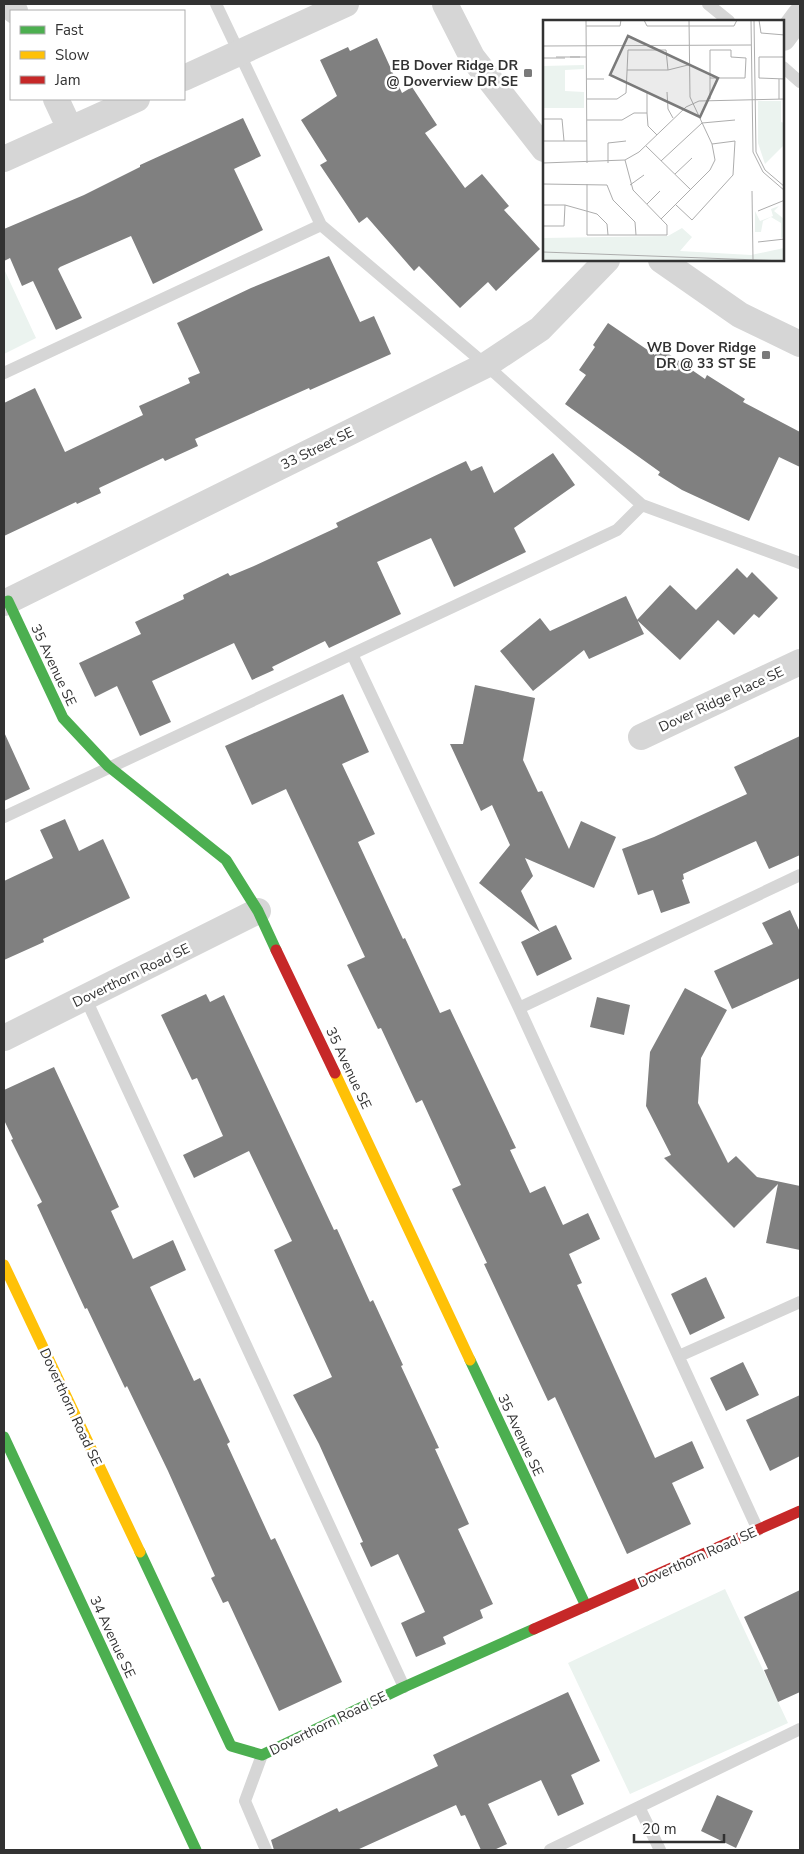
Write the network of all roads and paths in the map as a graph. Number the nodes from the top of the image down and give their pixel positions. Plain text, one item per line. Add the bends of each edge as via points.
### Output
1 (216, 4) edge
2 (346, 4) edge
3 (445, 4) edge
4 (708, 4) edge
5 (800, 15) edge
6 (728, 20) edge
7 (784, 37) edge
8 (239, 53) junction
9 (784, 69) edge
10 (185, 78) edge
11 (800, 82) edge
12 (56, 100) edge
13 (135, 100) edge
14 (70, 129) junction
15 (543, 148) edge
16 (4, 159) edge
17 (321, 225) junction
18 (606, 261) edge
19 (661, 261) edge
20 (800, 344) edge
21 (486, 365) junction
22 (4, 373) edge
23 (642, 505) junction
24 (800, 563) edge
25 (6, 602) edge
26 (352, 654) junction
27 (800, 662) edge
28 (641, 737) dead end
29 (108, 766) junction
30 (4, 816) edge
31 (800, 875) edge
32 (258, 911) junction
33 (85, 997) junction
34 (519, 1008) junction
35 (4, 1038) edge
36 (4, 1265) edge
37 (800, 1302) edge
38 (679, 1356) junction
39 (4, 1437) edge
40 (800, 1511) edge
41 (758, 1530) junction
42 (586, 1606) junction
43 (404, 1687) junction
44 (800, 1730) edge
45 (262, 1755) junction
46 (640, 1807) junction
47 (196, 1850) edge
48 (266, 1850) edge
49 (550, 1850) edge
50 (660, 1850) edge

1 - 8 lane
2 - 8 street
3 - 15 street via 472,56
4 - 6 lane
5 - 7 street
8 - 10 street
8 - 17 lane
9 - 11 lane
12 - 14 street
13 - 14 street
14 - 16 street
17 - 21 lane
17 - 22 lane
18 - 21 street, 33 Street SE via 540,329
19 - 20 street via 740,315
21 - 23 lane
21 - 25 street, 33 Street SE
23 - 24 lane
23 - 26 lane via 617,530
25 - 29 street, 35 Avenue SE via 63,718
26 - 29 lane
26 - 34 lane
27 - 28 street, Dover Ridge Place SE
29 - 30 lane
29 - 32 street, 35 Avenue SE via 226,860
31 - 34 lane
32 - 33 street, Doverthorn Road SE
32 - 42 street, 35 Avenue SE
33 - 35 street, Doverthorn Road SE
33 - 43 lane
34 - 38 lane
36 - 45 street, Doverthorn Road SE via 231,1746
37 - 38 lane
38 - 41 lane
39 - 47 street, 34 Avenue SE
40 - 41 street, Doverthorn Road SE
41 - 42 street, Doverthorn Road SE
42 - 43 street, Doverthorn Road SE
43 - 45 street, Doverthorn Road SE
44 - 46 lane
45 - 48 lane via 245,1801
46 - 49 lane
46 - 50 lane

